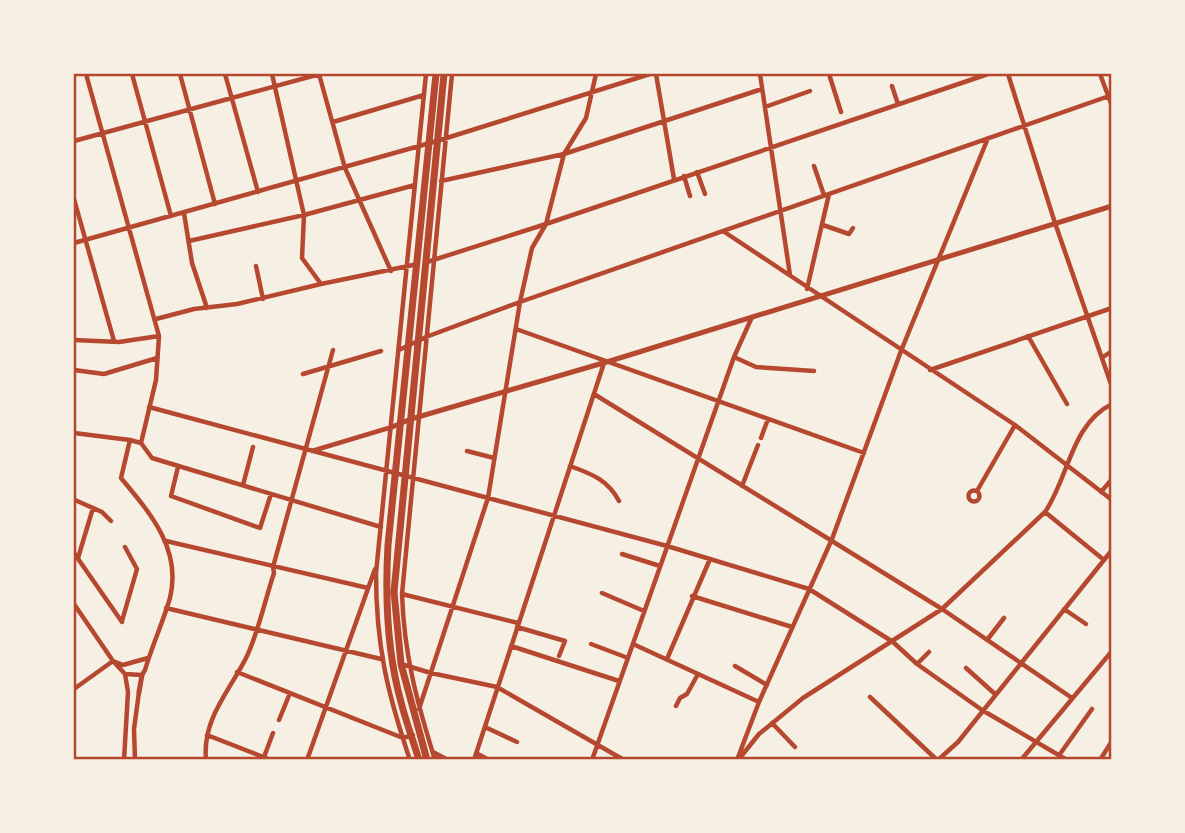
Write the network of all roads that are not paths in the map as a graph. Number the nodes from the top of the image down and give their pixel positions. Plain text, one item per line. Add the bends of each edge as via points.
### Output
1 (86, 74) edge
2 (132, 74) edge
3 (180, 74) edge
4 (225, 74) edge
5 (272, 74) edge
6 (319, 74) edge
7 (426, 74) edge
8 (436, 74) edge
9 (444, 74) edge
10 (452, 74) edge
11 (596, 74) edge
12 (650, 74) edge
13 (656, 74) edge
14 (760, 74) edge
15 (829, 74) edge
16 (988, 74) edge
17 (1008, 74) edge
18 (1100, 74) edge
19 (276, 86) junction
20 (892, 86) dead end
21 (762, 89) junction
22 (810, 91) dead end
23 (591, 92) junction
24 (424, 95) junction
25 (1110, 95) edge
26 (232, 98) junction
27 (898, 104) junction
28 (1111, 106) edge
29 (765, 107) junction
30 (189, 109) junction
31 (841, 112) dead end
32 (145, 121) junction
33 (333, 122) junction
34 (664, 122) junction
35 (1024, 125) junction
36 (103, 133) junction
37 (988, 138) junction
38 (446, 139) junction
39 (74, 141) edge
40 (434, 142) junction
41 (418, 147) junction
42 (771, 147) junction
43 (564, 154) junction
44 (814, 166) dead end
45 (345, 168) junction
46 (697, 172) junction
47 (684, 176) junction
48 (674, 179) junction
49 (442, 181) junction
50 (298, 182) junction
51 (433, 183) junction
52 (415, 185) junction
53 (258, 192) junction
54 (705, 194) dead end
55 (826, 194) junction
56 (690, 195) dead end
57 (74, 199) edge
58 (358, 200) junction
59 (215, 204) junction
60 (1111, 206) edge
61 (780, 211) junction
62 (184, 213) junction
63 (304, 215) junction
64 (171, 216) junction
65 (1055, 223) junction
66 (546, 224) junction
67 (823, 225) junction
68 (129, 228) junction
69 (853, 228) dead end
70 (722, 231) junction
71 (85, 240) junction
72 (189, 241) junction
73 (74, 243) edge
74 (435, 259) junction
75 (940, 259) junction
76 (421, 263) junction
77 (256, 266) dead end
78 (407, 268) junction
79 (391, 271) junction
80 (790, 276) junction
81 (321, 284) junction
82 (807, 289) junction
83 (819, 297) junction
84 (263, 299) junction
85 (520, 302) junction
86 (207, 308) junction
87 (1111, 308) edge
88 (1087, 316) junction
89 (752, 317) junction
90 (156, 319) junction
91 (516, 329) junction
92 (159, 336) junction
93 (1028, 336) junction
94 (426, 337) junction
95 (74, 340) edge
96 (114, 341) junction
97 (417, 341) junction
98 (409, 345) junction
99 (333, 350) dead end
100 (399, 350) junction
101 (901, 351) junction
102 (1111, 351) edge
103 (381, 352) dead end
104 (734, 357) junction
105 (1103, 357) junction
106 (158, 358) junction
107 (607, 362) junction
108 (328, 367) junction
109 (74, 370) edge
110 (929, 370) junction
111 (814, 371) dead end
112 (303, 374) dead end
113 (1111, 387) edge
114 (505, 392) junction
115 (594, 394) junction
116 (719, 401) junction
117 (1067, 404) dead end
118 (1111, 404) edge
119 (149, 407) junction
120 (414, 418) junction
121 (768, 419) junction
122 (401, 423) junction
123 (1015, 425) junction
124 (392, 427) junction
125 (74, 433) edge
126 (761, 438) dead end
127 (130, 440) junction
128 (141, 443) junction
129 (758, 445) dead end
130 (253, 447) dead end
131 (308, 450) junction
132 (467, 451) dead end
133 (864, 453) junction
134 (494, 458) junction
135 (698, 460) junction
136 (1066, 464) junction
137 (570, 466) junction
138 (178, 467) junction
139 (391, 473) junction
140 (409, 478) junction
141 (1111, 479) edge
142 (243, 485) junction
143 (742, 486) junction
144 (977, 491) dead end
145 (1101, 492) junction
146 (271, 494) junction
147 (488, 498) junction
148 (75, 500) edge
149 (292, 500) junction
150 (1111, 500) edge
151 (619, 501) dead end
152 (93, 509) junction
153 (1045, 512) junction
154 (554, 516) junction
155 (111, 521) dead end
156 (381, 527) junction
157 (832, 539) junction
158 (166, 541) junction
159 (667, 546) junction
160 (125, 547) dead end
161 (1111, 550) edge
162 (74, 553) edge
163 (622, 554) dead end
164 (78, 558) junction
165 (710, 559) junction
166 (1104, 560) junction
167 (377, 561) junction
168 (273, 566) junction
169 (660, 566) junction
170 (368, 588) junction
171 (809, 589) junction
172 (398, 593) junction
173 (602, 593) dead end
174 (692, 596) junction
175 (74, 604) edge
176 (453, 607) junction
177 (166, 608) junction
178 (942, 609) junction
179 (1065, 609) junction
180 (644, 611) junction
181 (1004, 618) dead end
182 (1086, 624) dead end
183 (518, 625) junction
184 (792, 627) junction
185 (255, 630) junction
186 (987, 640) junction
187 (893, 642) junction
188 (591, 644) dead end
189 (633, 644) junction
190 (511, 646) junction
191 (346, 651) junction
192 (1111, 651) edge
193 (929, 652) dead end
194 (559, 656) dead end
195 (149, 658) junction
196 (381, 659) junction
197 (628, 659) junction
198 (667, 659) junction
199 (113, 661) junction
200 (917, 664) junction
201 (1021, 664) junction
202 (405, 665) junction
203 (735, 666) dead end
204 (966, 668) dead end
205 (237, 672) junction
206 (431, 673) junction
207 (125, 674) junction
208 (698, 674) junction
209 (142, 675) junction
210 (619, 681) junction
211 (766, 685) junction
212 (498, 687) junction
213 (74, 689) edge
214 (139, 692) joint
215 (290, 693) junction
216 (995, 694) junction
217 (870, 697) dead end
218 (1072, 698) junction
219 (759, 702) junction
220 (676, 706) dead end
221 (326, 707) junction
222 (419, 709) junction
223 (1092, 709) dead end
224 (982, 710) junction
225 (279, 720) dead end
226 (772, 723) junction
227 (485, 726) junction
228 (748, 729) junction
229 (273, 733) dead end
230 (759, 734) junction
231 (207, 735) junction
232 (415, 735) junction
233 (403, 738) junction
234 (1037, 740) junction
235 (1111, 741) edge
236 (517, 742) dead end
237 (598, 744) junction
238 (794, 747) dead end
239 (433, 752) junction
240 (1060, 754) junction
241 (264, 757) junction
242 (475, 757) edge
243 (124, 759) edge
244 (135, 760) edge
245 (206, 760) edge
246 (271, 760) edge
247 (307, 760) edge
248 (408, 760) edge
249 (419, 760) edge
250 (427, 760) edge
251 (435, 760) edge
252 (448, 760) edge
253 (489, 760) edge
254 (592, 760) edge
255 (624, 760) edge
256 (738, 760) edge
257 (937, 760) edge
258 (1021, 760) edge
259 (1068, 760) edge
260 (1100, 760) edge

1 - 36 street
2 - 32 street
3 - 30 street
4 - 26 street
5 - 19 street
6 - 19 street
6 - 33 street
7 - 24 street
8 - 40 highway
9 - 40 highway
10 - 38 street
11 - 23 street
12 - 23 street
13 - 34 street
14 - 21 street
15 - 31 street
16 - 27 street
17 - 35 street
18 - 25 street
19 - 26 street
19 - 50 street
20 - 27 street
21 - 29 street
21 - 34 street
22 - 29 street
23 - 38 street
23 - 43 street via 586,118
24 - 33 street
24 - 41 street
25 - 28 street
25 - 35 street
26 - 30 street
26 - 53 street
27 - 42 street
29 - 42 street
30 - 32 street
30 - 59 street
32 - 36 street
32 - 64 street
33 - 45 street
34 - 43 street
34 - 48 street
35 - 37 street
35 - 65 street
36 - 39 street
36 - 68 street
37 - 55 street
37 - 75 street
38 - 40 street
38 - 49 street
40 - 41 street
40 - 51 highway
40 - 76 highway
41 - 45 street
41 - 52 street
42 - 46 street
42 - 61 street
43 - 49 street
43 - 66 street
44 - 55 street
45 - 50 street
45 - 58 street
46 - 47 street
46 - 54 street
47 - 48 street
47 - 56 street
48 - 66 street
49 - 51 street
49 - 74 street
50 - 53 street
50 - 63 street
51 - 76 highway
52 - 58 street
52 - 78 street
53 - 59 street
55 - 61 street
55 - 67 street
57 - 71 street
58 - 63 street
58 - 79 street
59 - 62 street
60 - 65 street
61 - 70 street
61 - 80 street
62 - 64 street
62 - 72 street
63 - 72 street
63 - 81 street via 302,258
64 - 68 street
65 - 75 street
65 - 88 street
66 - 74 street
66 - 85 street via 532,248
67 - 69 street via 849,234
67 - 82 street
68 - 71 street
68 - 90 street
70 - 80 street
70 - 85 street
71 - 73 street
71 - 96 street
72 - 86 street
74 - 76 street
74 - 94 street
75 - 83 street
75 - 101 street
76 - 78 street
76 - 97 highway
76 - 98 highway
77 - 84 street
78 - 79 street
78 - 100 street
79 - 81 street
80 - 82 street
81 - 84 street
82 - 83 street
83 - 89 street
83 - 101 street
84 - 86 street
85 - 91 street
85 - 94 street
86 - 90 street
87 - 88 street
88 - 93 street
88 - 105 street
89 - 104 street
89 - 107 street
90 - 92 street
91 - 107 street
91 - 114 street
92 - 96 street
92 - 106 street
93 - 110 street
93 - 117 street
94 - 97 street
94 - 120 street
95 - 96 street
97 - 98 street
97 - 120 highway
98 - 100 street
98 - 122 highway
99 - 108 street
100 - 124 street
101 - 110 street
101 - 133 street
102 - 105 street
103 - 108 street
104 - 111 street via 756,367
104 - 116 street
105 - 113 street
106 - 109 street via 104,374
106 - 119 street
107 - 114 street
107 - 115 street
107 - 116 street
108 - 112 street
108 - 131 street
110 - 123 street
114 - 120 street
114 - 134 street
115 - 135 street
115 - 137 street
116 - 121 street
116 - 135 street
118 - 136 street via 1091,418
119 - 128 street
119 - 131 street
120 - 122 street
120 - 140 highway
121 - 126 street
121 - 133 street
122 - 124 street
122 - 139 highway
123 - 136 street
123 - 144 street
124 - 131 street
124 - 139 street
125 - 127 street
127 - 128 street
127 - 158 street via 121,478
128 - 138 street via 152,458
129 - 143 street
130 - 142 street
131 - 139 street
131 - 149 street
132 - 134 street
133 - 157 street
134 - 147 street
135 - 143 street
135 - 159 street
136 - 145 street
136 - 153 street via 1055,498
137 - 151 street via 612,487
137 - 154 street
138 - 142 street
138 - 146 street via 171,496 260,528
139 - 140 street
139 - 156 street
139 - 232 highway via 386,590 393,663 401,702
140 - 147 street
140 - 172 highway via 397,544
141 - 145 street
142 - 146 street
143 - 157 street
145 - 150 street
146 - 149 street
147 - 154 street
147 - 176 street
148 - 152 street
149 - 156 street
149 - 168 street
152 - 155 street
152 - 164 street
153 - 166 street
153 - 178 street
154 - 159 street
154 - 183 street
156 - 167 street
157 - 171 street
157 - 178 street
158 - 168 street
158 - 177 street via 173,570
159 - 165 street
159 - 169 street
160 - 164 street via 137,569 122,622
161 - 166 street
162 - 164 street
163 - 169 street
165 - 171 street
165 - 174 street
166 - 179 street
167 - 170 street
167 - 196 street
168 - 170 street
168 - 185 street
169 - 180 street
170 - 191 street
171 - 184 street
171 - 187 street
172 - 176 street
172 - 202 highway
173 - 180 street
174 - 184 street
174 - 198 street
175 - 199 street
176 - 183 street
176 - 206 street
177 - 185 street
177 - 195 street
178 - 186 street
178 - 187 street
179 - 182 street
179 - 201 street
180 - 189 street
181 - 186 street
183 - 190 street
183 - 194 street via 565,641
184 - 211 street
185 - 191 street
185 - 205 street
186 - 201 street
187 - 200 street
187 - 226 street via 803,698
188 - 197 street
189 - 197 street
189 - 198 street
190 - 210 street
190 - 212 street
191 - 196 street
191 - 221 street
192 - 218 street
193 - 200 street
195 - 199 street via 123,665
195 - 209 street
196 - 233 street
197 - 210 street
198 - 208 street
199 - 207 street
199 - 213 street
200 - 224 street
201 - 216 street
201 - 218 street
202 - 206 street
202 - 222 street
202 - 232 highway
203 - 211 street
204 - 216 street
205 - 215 street
205 - 231 street via 214,712
206 - 212 street
206 - 222 street
207 - 209 street
207 - 243 street
208 - 219 street
208 - 220 street
209 - 214 street
210 - 237 street
211 - 219 street
212 - 227 street
212 - 237 street
214 - 244 street
215 - 221 street
215 - 225 street
216 - 224 street
217 - 257 street
218 - 234 street
219 - 228 street
221 - 233 street
221 - 247 street
222 - 239 street
223 - 240 street
224 - 234 street
224 - 257 street via 958,742
226 - 230 street
226 - 238 street
227 - 236 street
227 - 242 street
228 - 230 street
228 - 256 street
229 - 241 street
230 - 256 street
231 - 241 street
231 - 245 street
232 - 233 street
232 - 249 highway
232 - 250 highway
233 - 248 street
234 - 240 street
234 - 258 street
235 - 260 street
237 - 254 street
237 - 255 street
239 - 251 street
239 - 252 street
240 - 259 street
241 - 246 street
242 - 253 street

